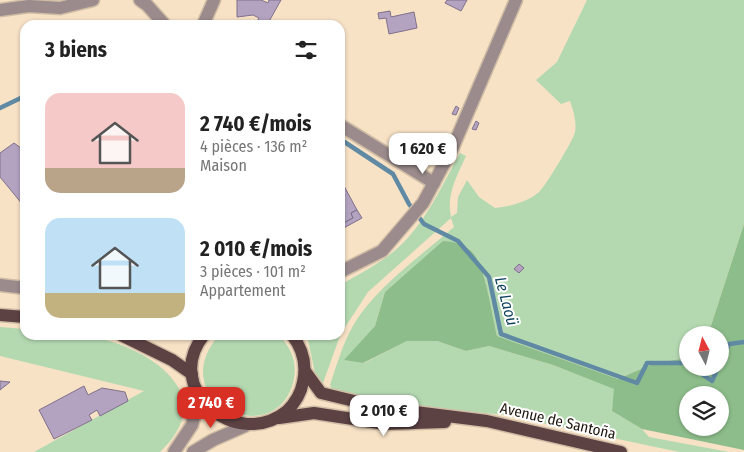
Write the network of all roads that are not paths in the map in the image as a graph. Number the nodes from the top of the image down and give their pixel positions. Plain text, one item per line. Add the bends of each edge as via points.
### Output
1 (93, 0) edge
2 (140, 0) edge
3 (214, 0) edge
4 (516, 0) edge
5 (0, 10) edge
6 (160, 20) edge
7 (205, 20) edge
8 (345, 128) edge
9 (434, 183) junction
10 (345, 269) edge
11 (0, 285) edge
12 (20, 287) edge
13 (0, 315) edge
14 (20, 317) edge
15 (130, 340) edge
16 (202, 340) edge
17 (298, 340) edge
18 (305, 371) junction
19 (192, 374) junction
20 (199, 398) junction
21 (279, 418) junction
22 (487, 421) junction
23 (244, 426) junction
24 (174, 452) edge
25 (193, 452) edge
26 (622, 452) edge

1 - 5 street via 60,8 29,6
2 - 6 street
3 - 7 street
4 - 9 street via 453,147
8 - 9 street
9 - 10 street via 410,220 382,250
11 - 12 street
13 - 14 main road
15 - 19 main road via 172,360
16 - 19 main road via 193,357
17 - 18 main road
18 - 21 main road via 302,389 293,405
18 - 22 main road, Avenue de Santoña via 322,393 383,408
19 - 20 main road
20 - 23 main road via 211,412 227,422
20 - 24 street via 192,425
21 - 22 main road, Avenue de Santoña via 314,413 385,424
21 - 23 main road, Avenue de Santoña via 263,425
22 - 26 main road, Avenue de Santoña
23 - 25 street

